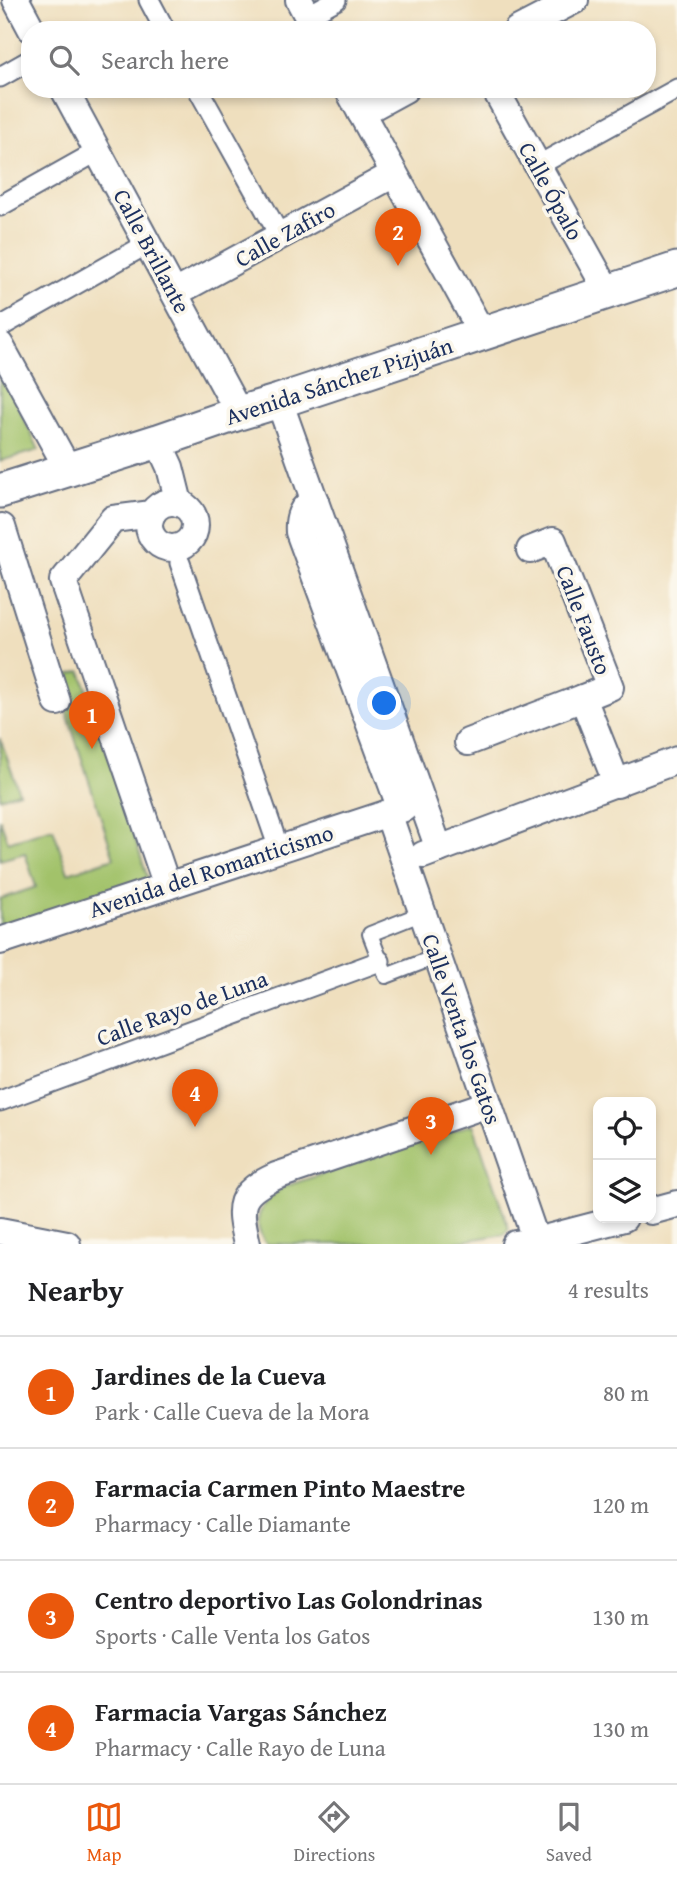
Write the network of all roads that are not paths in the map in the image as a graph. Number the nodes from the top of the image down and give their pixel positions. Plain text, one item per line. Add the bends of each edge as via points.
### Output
1 (16, 0) edge
2 (149, 0) edge
3 (336, 0) edge
4 (575, 0) edge
5 (307, 15) edge
6 (27, 21) edge
7 (161, 21) edge
8 (534, 21) edge
9 (21, 65) edge
10 (0, 77) edge
11 (677, 89) edge
12 (69, 98) edge
13 (203, 98) edge
14 (353, 98) edge
15 (388, 98) edge
16 (500, 98) edge
17 (361, 113) junction
18 (98, 151) junction
19 (537, 166) junction
20 (394, 174) junction
21 (0, 206) edge
22 (280, 236) junction
23 (149, 243) junction
24 (677, 270) edge
25 (608, 292) junction
26 (175, 293) junction
27 (0, 327) edge
28 (482, 334) junction
29 (0, 345) edge
30 (279, 401) junction
31 (239, 413) junction
32 (158, 441) junction
33 (68, 469) junction
34 (5, 490) edge
35 (179, 503) junction
36 (152, 514) junction
37 (1, 527) edge
38 (530, 550) dead end
39 (180, 563) dead end
40 (583, 698) junction
41 (57, 702) dead end
42 (468, 742) dead end
43 (677, 760) edge
44 (617, 784) junction
45 (404, 808) junction
46 (279, 849) junction
47 (439, 849) junction
48 (405, 862) junction
49 (167, 886) junction
50 (423, 913) junction
51 (0, 941) edge
52 (438, 956) junction
53 (380, 961) junction
54 (0, 1101) edge
55 (488, 1104) junction
56 (677, 1204) edge
57 (656, 1210) edge
58 (605, 1223) edge
59 (0, 1231) edge
60 (529, 1243) edge
61 (67, 1244) edge
62 (247, 1244) edge

1 - 6 street
2 - 7 street
3 - 5 street
4 - 8 street
9 - 10 street
11 - 19 street
12 - 18 street, Calle Brillante
13 - 22 street
14 - 17 street
15 - 17 street
16 - 19 street, Calle Ópalo
17 - 20 street
18 - 21 street
18 - 23 street, Calle Brillante
19 - 25 street, Calle Ópalo
20 - 22 street, Calle Zafiro
20 - 28 street
22 - 26 street, Calle Zafiro
23 - 26 street, Calle Brillante
23 - 27 street
24 - 25 street, Avenida Sánchez Pizjuán
25 - 28 street, Avenida Sánchez Pizjuán
26 - 31 street, Calle Brillante
28 - 30 street, Avenida Sánchez Pizjuán
29 - 33 street
30 - 31 street, Avenida Sánchez Pizjuán
30 - 45 street, Calle Venta los Gatos via 315,501
31 - 32 street, Avenida Sánchez Pizjuán
32 - 33 street, Avenida Sánchez Pizjuán
32 - 35 street
33 - 34 street, Avenida Sánchez Pizjuán
34 - 37 street
35 - 36 street via 164,504
35 - 36 street via 195,520 193,535 182,547 167,548 155,541 149,528
36 - 49 street via 113,519 63,581
37 - 41 street
38 - 40 street, Calle Fausto via 553,541 610,687
39 - 46 street
40 - 42 street
40 - 44 street, Calle Fausto
43 - 44 street
44 - 47 street
45 - 46 street, Avenida del Romanticismo
45 - 47 street, Calle Venta los Gatos
45 - 48 street, Calle Venta los Gatos
46 - 49 street, Avenida del Romanticismo
47 - 48 street
48 - 50 street, Calle Venta los Gatos
49 - 51 street, Avenida del Romanticismo
50 - 52 street, Calle Venta los Gatos
50 - 53 lane via 370,934
52 - 53 lane via 386,976
52 - 55 street, Calle Venta los Gatos
53 - 54 street, Calle Rayo de Luna
55 - 60 street, Calle Venta los Gatos
55 - 62 street via 259,1184 243,1201
56 - 57 street
58 - 60 street
59 - 61 street

